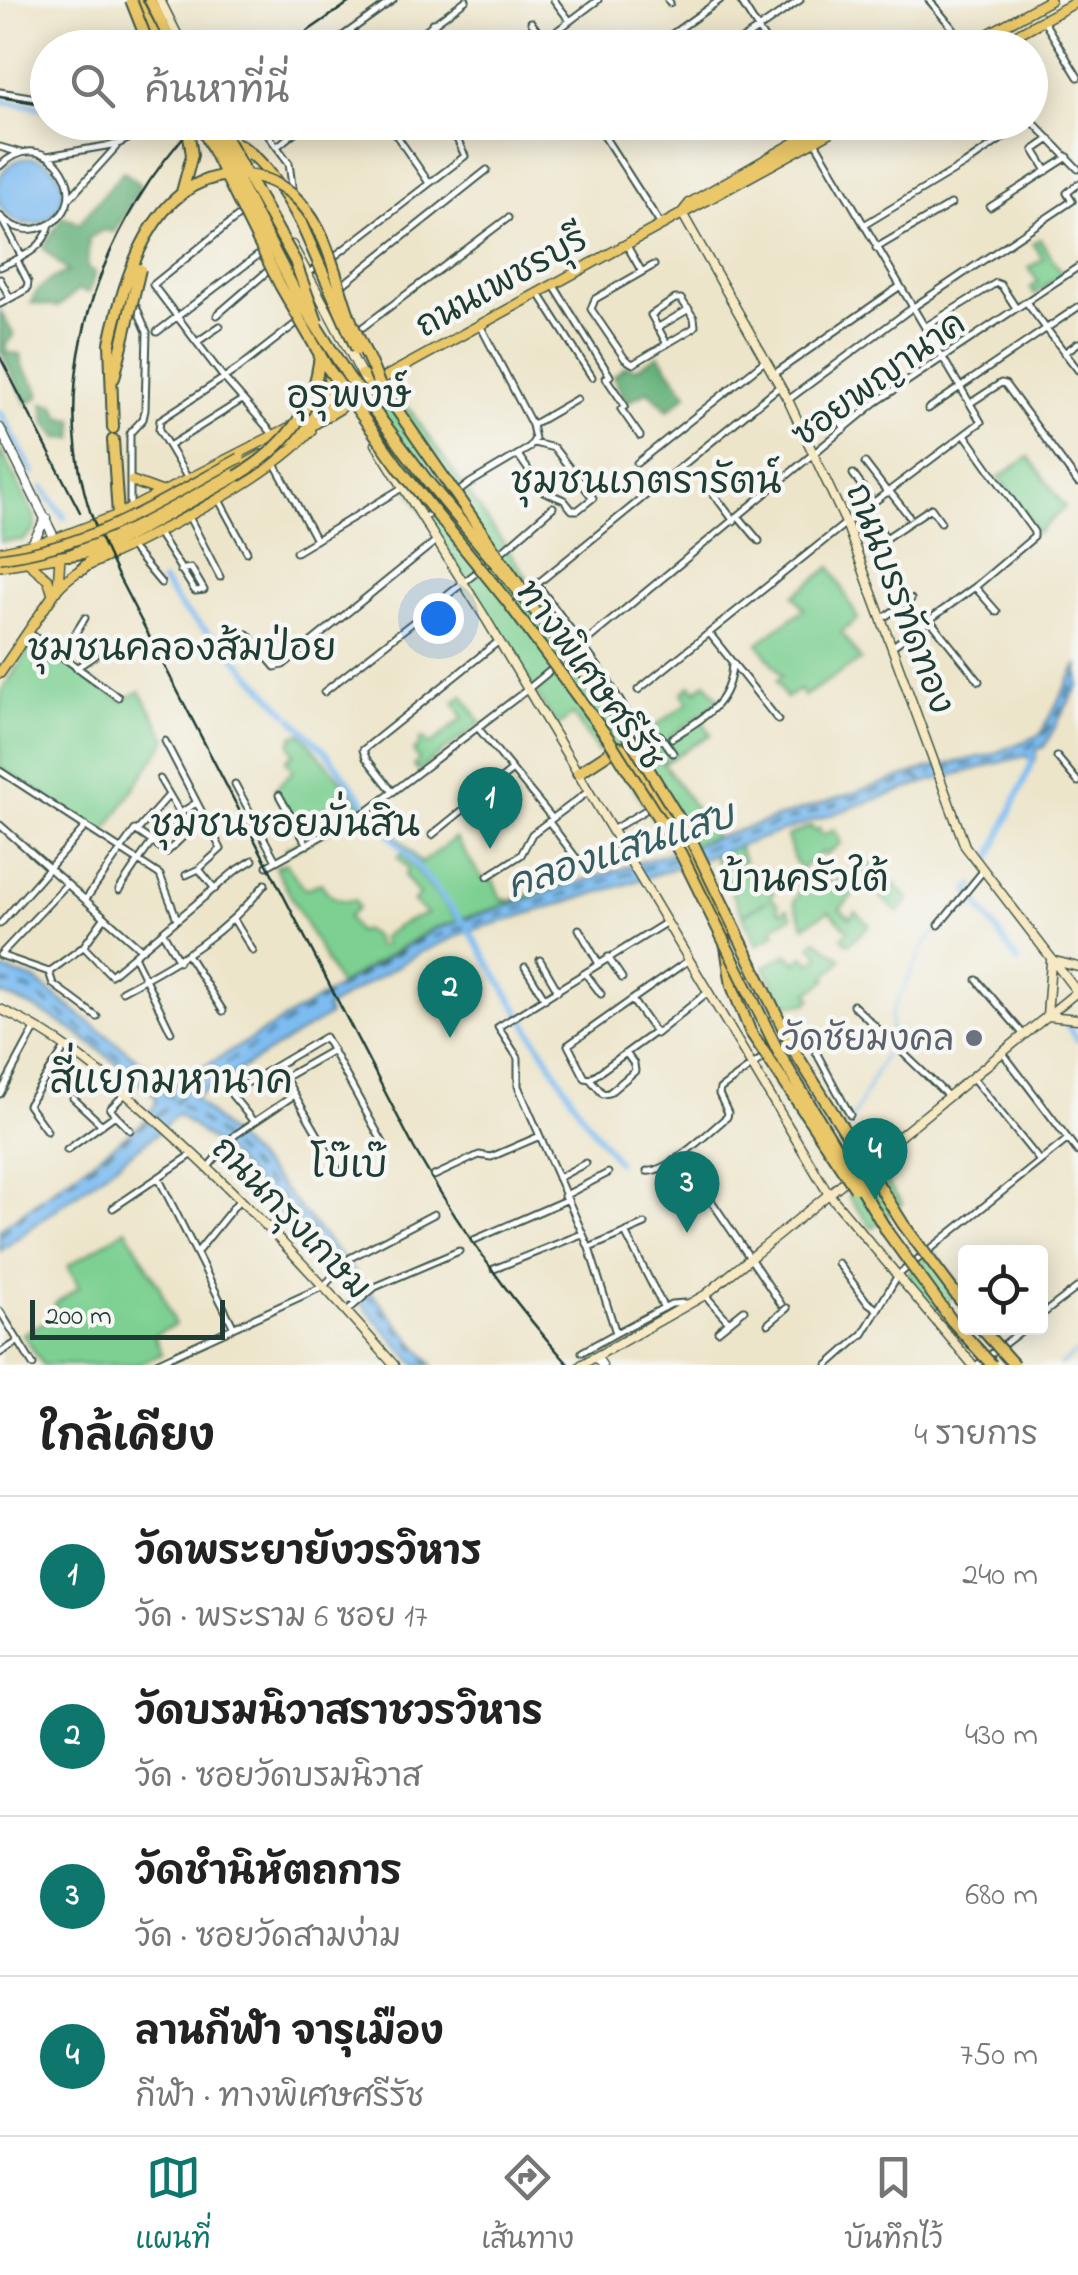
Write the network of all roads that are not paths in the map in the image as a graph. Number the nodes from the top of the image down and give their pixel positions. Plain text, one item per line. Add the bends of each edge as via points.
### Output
1 (133, 0) edge
2 (150, 0) edge
3 (160, 0) edge
4 (393, 0) edge
5 (466, 0) edge
6 (554, 0) edge
7 (598, 0) edge
8 (720, 0) edge
9 (740, 0) edge
10 (800, 0) edge
11 (930, 0) edge
12 (1050, 0) edge
13 (1078, 1) edge
14 (1043, 20) junction
15 (570, 21) junction
16 (531, 22) dead end
17 (432, 23) junction
18 (759, 29) joint
19 (147, 30) edge
20 (165, 30) edge
21 (175, 30) edge
22 (351, 30) edge
23 (423, 30) edge
24 (438, 30) edge
25 (537, 30) edge
26 (558, 30) edge
27 (677, 30) edge
28 (953, 30) edge
29 (995, 30) edge
30 (1025, 30) edge
31 (1078, 76) edge
32 (0, 92) edge
33 (30, 97) edge
34 (1050, 139) joint
35 (126, 140) edge
36 (194, 140) edge
37 (205, 140) edge
38 (206, 140) edge
39 (207, 140) edge
40 (231, 140) edge
41 (233, 140) edge
42 (274, 140) edge
43 (286, 140) edge
44 (400, 140) edge
45 (457, 140) edge
46 (606, 140) edge
47 (797, 140) edge
48 (818, 140) edge
49 (1000, 140) edge
50 (814, 142) junction
51 (118, 144) junction
52 (236, 144) junction
53 (0, 146) edge
54 (279, 146) junction
55 (21, 153) junction
56 (46, 156) junction
57 (1068, 157) junction
58 (0, 166) edge
59 (1078, 169) edge
60 (487, 170) dead end
61 (1047, 172) junction
62 (429, 184) junction
63 (1078, 184) edge
64 (67, 202) junction
65 (951, 204) dead end
66 (990, 207) dead end
67 (682, 213) junction
68 (240, 214) junction
69 (0, 216) edge
70 (508, 218) dead end
71 (50, 224) junction
72 (660, 225) junction
73 (864, 225) junction
74 (626, 244) junction
75 (876, 248) junction
76 (262, 253) junction
77 (20, 259) junction
78 (327, 261) junction
79 (654, 265) dead end
80 (0, 267) edge
81 (1078, 267) edge
82 (270, 270) junction
83 (642, 272) junction
84 (308, 273) junction
85 (0, 279) edge
86 (552, 284) junction
87 (899, 287) junction
88 (538, 292) junction
89 (10, 298) junction
90 (323, 300) junction
91 (1026, 302) junction
92 (0, 304) edge
93 (136, 306) dead end
94 (1078, 307) edge
95 (912, 308) junction
96 (1016, 308) junction
97 (689, 310) junction
98 (217, 315) dead end
99 (178, 318) junction
100 (298, 322) junction
101 (480, 325) junction
102 (220, 326) dead end
103 (657, 328) junction
104 (924, 328) junction
105 (1046, 328) junction
106 (158, 332) dead end
107 (344, 340) junction
108 (197, 342) junction
109 (1078, 343) edge
110 (116, 344) junction
111 (667, 344) junction
112 (1064, 353) junction
113 (942, 358) junction
114 (766, 360) junction
115 (1078, 370) edge
116 (362, 374) joint
117 (774, 374) junction
118 (330, 375) junction
119 (592, 376) dead end
120 (224, 378) junction
121 (374, 384) junction
122 (780, 386) junction
123 (962, 387) junction
124 (347, 398) junction
125 (576, 399) dead end
126 (242, 400) junction
127 (788, 400) junction
128 (972, 402) junction
129 (831, 407) dead end
130 (928, 409) dead end
131 (319, 412) junction
132 (532, 424) junction
133 (316, 425) junction
134 (0, 428) edge
135 (846, 429) junction
136 (273, 434) junction
137 (640, 436) dead end
138 (966, 436) junction
139 (259, 442) junction
140 (534, 443) junction
141 (169, 446) junction
142 (518, 454) junction
143 (814, 454) junction
144 (638, 463) dead end
145 (865, 463) dead end
146 (275, 464) junction
147 (852, 474) dead end
148 (188, 479) junction
149 (132, 481) junction
150 (1078, 483) edge
151 (405, 487) junction
152 (164, 492) junction
153 (712, 492) dead end
154 (889, 492) junction
155 (218, 498) junction
156 (874, 503) junction
157 (553, 507) dead end
158 (866, 508) junction
159 (130, 509) junction
160 (188, 514) junction
161 (118, 515) junction
162 (909, 516) dead end
163 (46, 518) junction
164 (424, 518) junction
165 (736, 519) junction
166 (846, 522) junction
167 (941, 522) dead end
168 (126, 529) junction
169 (84, 530) junction
170 (157, 532) junction
171 (55, 539) junction
172 (316, 540) junction
173 (437, 540) junction
174 (759, 541) dead end
175 (31, 546) junction
176 (130, 546) junction
177 (98, 547) junction
178 (247, 552) dead end
179 (296, 552) dead end
180 (0, 555) edge
181 (65, 556) junction
182 (29, 562) junction
183 (0, 566) edge
184 (80, 570) junction
185 (180, 570) junction
186 (220, 577) dead end
187 (160, 583) dead end
188 (464, 584) junction
189 (975, 587) junction
190 (55, 591) junction
191 (911, 600) dead end
192 (530, 605) junction
193 (997, 612) dead end
194 (85, 618) dead end
195 (883, 618) junction
196 (930, 620) junction
197 (28, 632) junction
198 (248, 634) dead end
199 (710, 634) junction
200 (498, 641) junction
201 (580, 644) junction
202 (893, 646) junction
203 (96, 655) dead end
204 (61, 656) junction
205 (732, 661) junction
206 (76, 668) junction
207 (0, 673) edge
208 (979, 681) dead end
209 (528, 689) junction
210 (638, 690) dead end
211 (324, 692) dead end
212 (118, 696) dead end
213 (778, 720) dead end
214 (478, 728) junction
215 (672, 738) dead end
216 (164, 741) dead end
217 (673, 753) dead end
218 (1057, 757) dead end
219 (0, 771) edge
220 (511, 772) junction
221 (578, 773) junction
222 (160, 779) dead end
223 (1078, 782) edge
224 (235, 784) dead end
225 (393, 792) junction
226 (590, 792) junction
227 (278, 794) dead end
228 (169, 796) junction
229 (196, 802) junction
230 (644, 811) dead end
231 (179, 812) junction
232 (551, 820) junction
233 (0, 825) edge
234 (86, 826) junction
235 (138, 830) junction
236 (612, 830) junction
237 (432, 835) dead end
238 (152, 842) junction
239 (306, 845) junction
240 (623, 847) junction
241 (121, 849) junction
242 (139, 860) junction
243 (253, 860) dead end
244 (276, 861) junction
245 (267, 866) dead end
246 (50, 868) junction
247 (199, 869) junction
248 (983, 871) junction
249 (186, 876) dead end
250 (488, 876) dead end
251 (67, 884) junction
252 (265, 884) dead end
253 (119, 890) dead end
254 (214, 890) junction
255 (86, 899) junction
256 (105, 917) junction
257 (177, 919) junction
258 (234, 920) junction
259 (667, 922) junction
260 (0, 924) edge
261 (939, 924) dead end
262 (579, 929) dead end
263 (163, 932) junction
264 (83, 947) junction
265 (141, 949) junction
266 (253, 951) dead end
267 (0, 956) edge
268 (134, 956) junction
269 (188, 956) junction
270 (608, 958) junction
271 (540, 960) dead end
272 (689, 960) junction
273 (1051, 960) junction
274 (179, 961) junction
275 (599, 964) junction
276 (525, 967) dead end
277 (1078, 967) edge
278 (49, 972) junction
279 (585, 973) junction
280 (147, 978) junction
281 (622, 978) dead end
282 (977, 980) dead end
283 (558, 990) junction
284 (122, 991) dead end
285 (708, 992) junction
286 (1078, 992) edge
287 (600, 994) dead end
288 (544, 1000) junction
289 (632, 1000) junction
290 (853, 1006) dead end
291 (222, 1011) dead end
292 (3, 1013) edge
293 (1047, 1016) junction
294 (96, 1018) dead end
295 (1078, 1019) edge
296 (36, 1027) junction
297 (171, 1032) dead end
298 (1024, 1035) junction
299 (649, 1039) dead end
300 (66, 1046) junction
301 (332, 1050) junction
302 (1002, 1052) junction
303 (626, 1053) junction
304 (55, 1062) junction
305 (278, 1066) junction
306 (751, 1066) junction
307 (70, 1075) dead end
308 (972, 1077) junction
309 (284, 1078) junction
310 (590, 1080) junction
311 (126, 1092) junction
312 (0, 1094) edge
313 (293, 1096) junction
314 (948, 1096) junction
315 (72, 1098) dead end
316 (115, 1114) junction
317 (850, 1116) dead end
318 (253, 1121) junction
319 (102, 1126) junction
320 (130, 1130) dead end
321 (48, 1132) dead end
322 (540, 1136) junction
323 (1068, 1139) junction
324 (384, 1144) dead end
325 (67, 1150) dead end
326 (1078, 1152) edge
327 (194, 1154) junction
328 (681, 1156) junction
329 (1039, 1161) junction
330 (586, 1163) dead end
331 (208, 1168) junction
332 (647, 1171) dead end
333 (340, 1173) dead end
334 (608, 1173) dead end
335 (434, 1176) dead end
336 (558, 1178) junction
337 (159, 1179) junction
338 (828, 1193) junction
339 (565, 1198) junction
340 (240, 1199) junction
341 (113, 1208) dead end
342 (434, 1214) dead end
343 (645, 1224) dead end
344 (888, 1233) junction
345 (582, 1234) junction
346 (627, 1236) dead end
347 (474, 1240) dead end
348 (589, 1248) junction
349 (459, 1251) dead end
350 (198, 1252) junction
351 (748, 1259) junction
352 (838, 1263) dead end
353 (494, 1270) dead end
354 (898, 1275) junction
355 (328, 1284) junction
356 (1078, 1287) edge
357 (705, 1295) junction
358 (958, 1297) edge
359 (689, 1306) junction
360 (350, 1308) junction
361 (664, 1308) junction
362 (878, 1309) junction
363 (0, 1310) edge
364 (744, 1310) dead end
365 (1048, 1310) edge
366 (729, 1322) junction
367 (768, 1324) dead end
368 (233, 1326) junction
369 (718, 1331) dead end
370 (616, 1334) junction
371 (987, 1335) edge
372 (1016, 1335) edge
373 (18, 1341) junction
374 (582, 1352) dead end
375 (0, 1353) edge
376 (599, 1361) edge
377 (33, 1365) edge
378 (152, 1365) edge
379 (394, 1365) edge
380 (581, 1365) edge
381 (828, 1365) edge
382 (975, 1365) edge
383 (992, 1365) edge
384 (1014, 1365) edge

1 - 19 highway, bridge
2 - 20 highway
3 - 21 main road
4 - 22 street
5 - 17 street
6 - 15 street
7 - 15 street
8 - 27 street
9 - 18 street
10 - 18 street
11 - 28 street
12 - 29 main road
13 - 14 main road
14 - 30 main road
14 - 31 street
15 - 26 street
16 - 25 street
17 - 23 street
17 - 24 street
32 - 33 street
34 - 57 street
34 - 61 street via 1034,150
35 - 51 street
36 - 110 highway, bridge via 185,186 145,255
37 - 68 main road
38 - 344 highway, ทางพิเศษศรีรัช, bridge via 327,368 564,675 651,803 780,1054
39 - 192 highway, ทางพิเศษศรีรัช, bridge via 348,376
40 - 177 highway, bridge via 313,305 318,368 304,413 274,451 237,476
41 - 52 main road
42 - 54 street
43 - 54 street
44 - 62 street
45 - 62 street via 465,156
46 - 72 street
47 - 67 main road, ถนนเพชรบุรี
48 - 50 main road, ถนนเพชรบุรี
49 - 73 street
50 - 67 main road, ถนนเพชรบุรี
50 - 73 street
51 - 56 street
51 - 64 street
52 - 84 main road
52 - 121 highway, bridge via 276,182 300,223
53 - 55 street
54 - 78 street via 291,188
55 - 56 street
55 - 58 street
56 - 64 street via 65,175
57 - 59 street
57 - 61 street
60 - 90 street
61 - 66 street
62 - 78 street
63 - 95 street via 1067,194 1072,202
64 - 71 street
65 - 75 street
67 - 72 main road, ถนนเพชรบุรี
67 - 114 main road, ถนนบรรทัดทอง
68 - 76 main road
68 - 99 street via 153,285
69 - 71 street via 24,230
69 - 77 street
70 - 107 street
71 - 77 street via 40,244
72 - 74 main road, ถนนเพชรบุรี
73 - 75 street
74 - 83 street
74 - 86 main road, ถนนเพชรบุรี
75 - 87 street
76 - 82 main road
76 - 99 street
77 - 80 street
77 - 89 street via 28,285
78 - 84 street
79 - 83 street
81 - 91 street, ซอยพญานาค
82 - 98 street
82 - 100 main road
83 - 111 street via 596,299 591,309 630,364
84 - 90 main road
85 - 89 street
86 - 88 main road, ถนนเพชรบุรี
86 - 137 street
87 - 95 street
87 - 117 street
88 - 101 main road, ถนนเพชรบุรี
88 - 119 street
89 - 92 street
90 - 107 main road
91 - 96 street, ซอยพญานาค
91 - 105 street
93 - 149 street via 147,332 145,414 130,432
94 - 105 street
95 - 104 street
95 - 127 street
96 - 104 street via 996,283
96 - 113 street, ซอยพญานาค
97 - 103 street
97 - 103 street via 676,299 652,315
97 - 111 street via 695,326
99 - 106 street
99 - 108 street
100 - 118 main road
100 - 120 street
101 - 121 main road, ถนนเพชรบุรี
101 - 132 street
102 - 108 street
103 - 111 street
104 - 113 street
105 - 112 street
105 - 123 street
107 - 116 main road
108 - 120 street
109 - 112 street
110 - 121 highway, bridge via 135,262 159,216 200,182 251,175 282,187 314,220
110 - 161 highway
112 - 115 street
113 - 123 street
113 - 135 street, ซอยพญานาค
114 - 117 main road, ถนนบรรทัดทอง
114 - 144 street
116 - 121 main road
117 - 122 main road, ถนนบรรทัดทอง
118 - 124 main road
118 - 136 main road via 316,408
120 - 126 street
120 - 141 street via 162,417 159,430
121 - 124 main road, ถนนเพชรบุรี
121 - 192 highway, bridge
122 - 127 main road, ถนนบรรทัดทอง
122 - 201 street via 537,584
123 - 128 street
123 - 130 street
124 - 131 main road, ถนนเพชรบุรี
124 - 133 main road, ถนนเพชรบุรี
124 - 151 main road
125 - 132 street
126 - 136 street
126 - 141 street
127 - 143 main road, ถนนบรรทัดทอง
128 - 138 street via 981,422
128 - 150 street via 1006,384
129 - 135 street
131 - 139 main road, ถนนเพชรบุรี
131 - 180 main road, bridge via 90,538
132 - 140 street
133 - 146 main road, ถนนเพชรบุรี
133 - 168 main road, ถนนเพชรบุรี
134 - 163 street
135 - 143 street, ซอยพญานาค
136 - 139 main road
138 - 154 street
138 - 189 street via 1034,534
139 - 148 main road, ถนนเพชรบุรี
140 - 142 street
140 - 142 street via 556,450 594,498 572,510 543,490
141 - 148 street
142 - 164 street
143 - 165 street, ซอยพญานาค
143 - 166 main road, ถนนบรรทัดทอง
145 - 154 street
146 - 155 main road, ถนนเพชรบุรี
146 - 172 street
147 - 156 street
148 - 152 main road, ถนนเพชรบุรี
149 - 152 main road
149 - 159 street
151 - 164 main road
151 - 172 street
152 - 159 main road, ถนนเพชรบุรี
153 - 165 street
154 - 156 street
154 - 162 street
155 - 160 main road, ถนนเพชรบุรี
155 - 178 street
156 - 158 street
157 - 188 street
158 - 166 street
158 - 167 street via 886,538 931,508
159 - 161 main road, ถนนเพชรบุรี
160 - 170 main road, ถนนเพชรบุรี
160 - 186 street
161 - 168 main road
161 - 169 main road, ถนนเพชรบุรี
163 - 171 street
163 - 175 street
164 - 173 main road
165 - 174 street
165 - 201 street, ซอยพญานาค
166 - 195 main road, ถนนบรรทัดทอง
166 - 199 street
168 - 177 main road, ถนนเพชรบุรี
169 - 171 main road, ถนนเพชรบุรี
169 - 181 main road
170 - 176 main road, ถนนเพชรบุรี
170 - 185 street
171 - 175 main road, ถนนเพชรบุรี
171 - 181 main road
172 - 179 street
173 - 188 main road
173 - 198 street via 283,665 275,666
175 - 180 main road, ถนนเพชรบุรี
176 - 184 main road, ถนนเพชรบุรี
176 - 187 street
177 - 181 highway
177 - 184 highway
181 - 182 main road
181 - 190 main road
182 - 183 main road
182 - 190 main road
184 - 190 main road, ถนนเพชรบุรี
185 - 185 street via 194,591 204,590 191,568
188 - 200 main road
188 - 211 street
189 - 193 street
189 - 196 street
190 - 197 main road
191 - 195 street
192 - 358 highway, ทางพิเศษศรีรัช, bridge via 600,692 666,796 795,1052 903,1224
194 - 204 street
195 - 202 main road, ถนนบรรทัดทอง
196 - 202 street
196 - 208 street
197 - 204 street
197 - 207 main road
199 - 205 street
199 - 210 street
200 - 209 main road
200 - 225 street via 364,750
201 - 209 street, ซอยพญานาค
201 - 217 street via 639,732 660,736
202 - 248 main road, ถนนบรรทัดทอง via 960,834
203 - 206 street
204 - 206 street
205 - 213 street
205 - 215 street via 731,684 720,704
206 - 212 street
209 - 214 street, ซอยพญานาค
209 - 221 main road
214 - 220 street
214 - 225 street, ซอยพญานาค
216 - 229 street
218 - 223 street
219 - 234 street
220 - 232 street
220 - 237 street
221 - 226 main road
221 - 344 highway, bridge via 627,750 722,920 732,986 755,1040
222 - 228 street
224 - 244 street
225 - 239 street, ซอยพญานาค
226 - 232 street
226 - 236 main road
227 - 239 street
228 - 231 street
228 - 235 street
229 - 231 street
229 - 247 street via 221,850
230 - 236 street
231 - 238 street
231 - 238 street via 190,830 169,851
232 - 240 street via 584,866
232 - 250 street via 530,836 521,855
233 - 246 street
234 - 241 street
234 - 246 street
235 - 238 street
235 - 241 street
236 - 240 main road
238 - 242 street
239 - 244 street, ซอยพญานาค
240 - 259 main road
241 - 242 street
241 - 255 street
242 - 253 street
242 - 257 street via 164,880
243 - 254 street
244 - 245 street, ซอยพญานาค
246 - 251 street
246 - 260 street
247 - 249 street
247 - 254 street
248 - 261 street
248 - 273 main road, ถนนบรรทัดทอง
251 - 255 street
251 - 267 street
252 - 258 street
254 - 257 street
255 - 256 street
256 - 264 street
256 - 265 street
257 - 263 street
258 - 266 street
258 - 269 street
259 - 270 street
259 - 272 main road
262 - 275 street
263 - 265 street
263 - 274 street
264 - 268 street via 112,975
264 - 278 street
265 - 268 street
267 - 278 street
268 - 280 street
269 - 274 street
269 - 291 street
270 - 275 street
270 - 281 street
271 - 283 street
272 - 285 main road
272 - 289 street
273 - 277 main road
273 - 286 main road, ถนนบรรทัดทอง
273 - 293 main road
274 - 280 street
275 - 279 street
276 - 288 street
278 - 294 street via 53,984
279 - 283 street
279 - 287 street
280 - 284 street
280 - 297 street
282 - 298 street
283 - 288 street
285 - 299 street
285 - 306 main road
286 - 293 main road
288 - 322 street via 498,1027 518,1058 518,1086
289 - 303 street via 655,1032
289 - 310 street via 568,1046
290 - 314 street
292 - 296 main road, ถนนกรุงเกษม
293 - 295 main road
293 - 298 main road
296 - 300 main road, ถนนกรุงเกษม
296 - 312 street
298 - 302 main road
300 - 304 street
300 - 311 main road, ถนนกรุงเกษม
301 - 305 street via 323,1037
301 - 309 street
301 - 324 street
302 - 308 main road
302 - 323 street
303 - 310 street
303 - 310 street via 635,1072 609,1093
304 - 307 street
304 - 321 street via 28,1106
305 - 309 street
305 - 318 street via 231,1094
306 - 317 street via 803,1028
306 - 328 street via 719,1091 727,1117
306 - 338 main road
308 - 314 main road
308 - 329 street
309 - 313 street
311 - 316 street via 110,1109
311 - 327 main road, ถนนกรุงเกษม
313 - 318 street
313 - 333 street
314 - 338 main road
315 - 319 street
316 - 319 street
316 - 320 street
318 - 331 street
319 - 325 street
322 - 335 street
322 - 336 street
323 - 326 street
323 - 329 street
327 - 331 main road, ถนนกรุงเกษม
327 - 337 street
328 - 332 street
328 - 351 street
329 - 354 street
330 - 336 street
331 - 340 main road, ถนนกรุงเกษม
334 - 339 street
336 - 339 street
337 - 341 street
337 - 350 street
338 - 351 main road
338 - 354 main road
339 - 345 street
339 - 347 street
340 - 350 street
340 - 355 main road, ถนนกรุงเกษม
342 - 355 street via 347,1262
343 - 348 street
344 - 383 highway, ทางพิเศษศรีรัช, bridge
345 - 348 street
345 - 353 street
346 - 361 street
348 - 370 street
349 - 360 street via 370,1290
350 - 368 street
351 - 357 main road
351 - 367 street via 784,1306
352 - 362 street
354 - 362 street
354 - 382 main road
355 - 360 main road, ถนนกรุงเกษม
355 - 368 street
356 - 365 street
357 - 359 main road
357 - 366 street
359 - 361 street
359 - 376 main road
360 - 379 main road, ถนนกรุงเกษม
361 - 370 street
362 - 381 street via 860,1338
363 - 373 street
364 - 366 street
366 - 369 street
368 - 378 street
370 - 374 street
371 - 384 highway, bridge
372 - 382 street
373 - 375 street
373 - 377 street
376 - 380 main road

